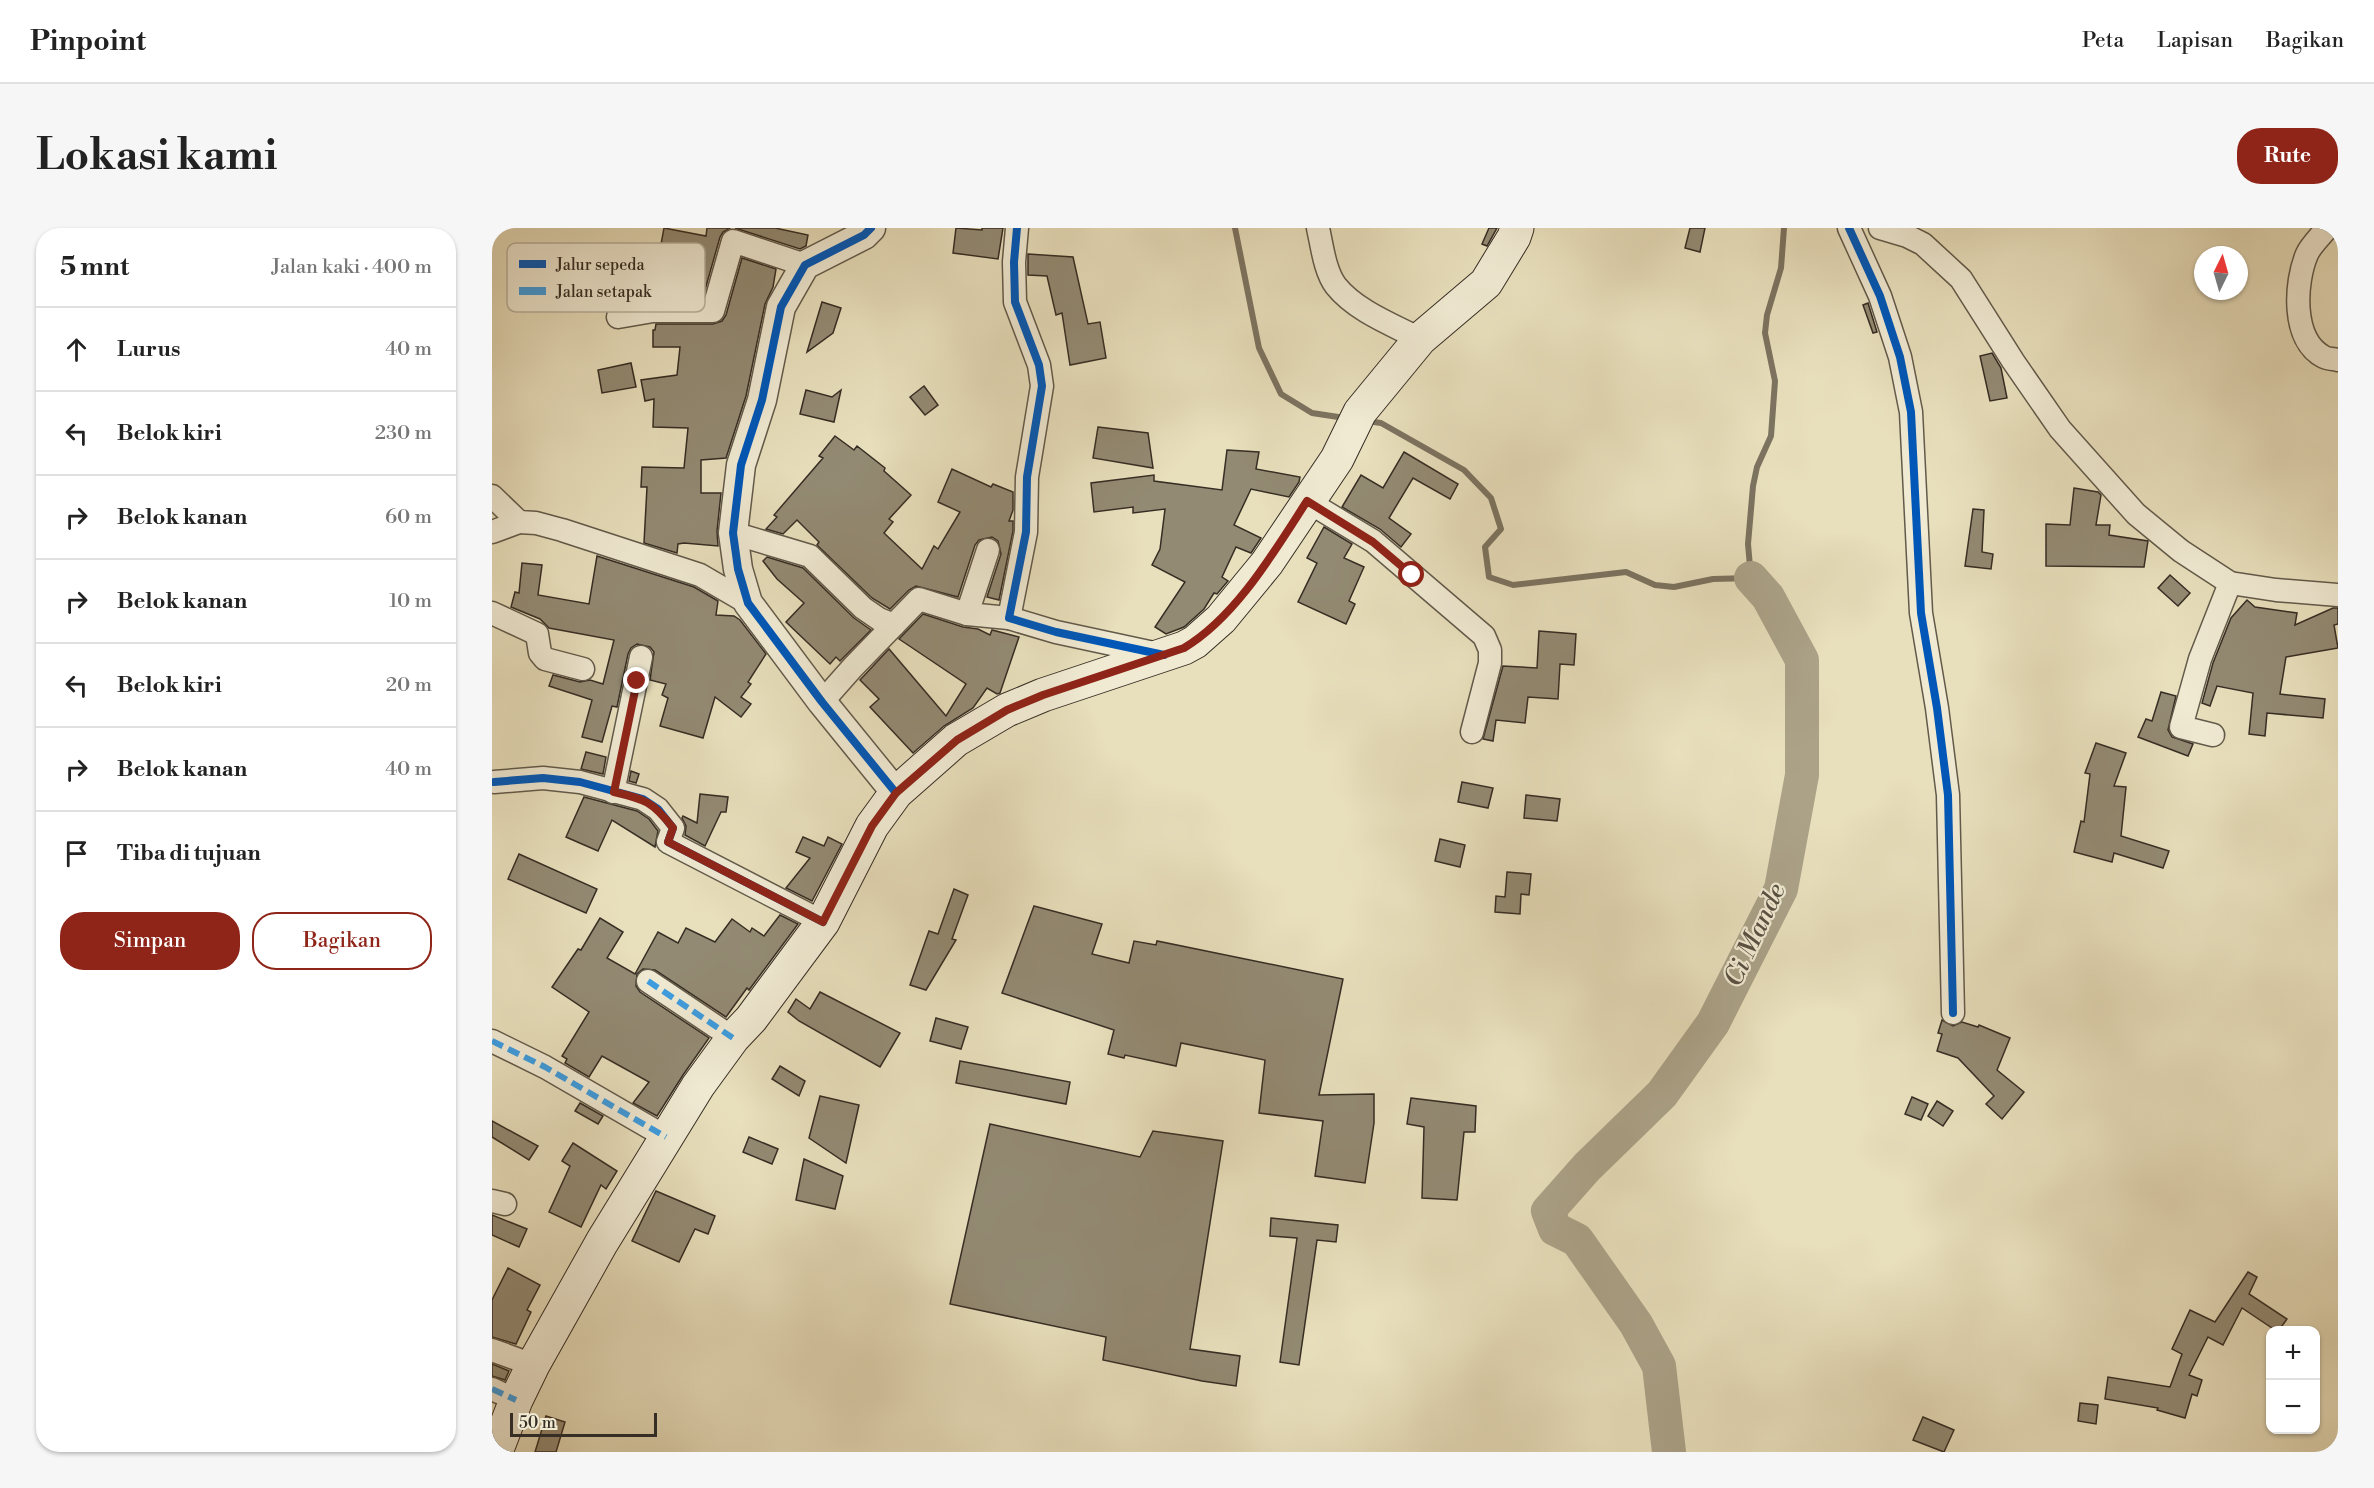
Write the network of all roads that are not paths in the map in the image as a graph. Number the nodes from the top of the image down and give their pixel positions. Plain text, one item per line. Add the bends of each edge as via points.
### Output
1 (1017, 228) edge
2 (1318, 228) edge
3 (1517, 228) edge
4 (1849, 228) edge
5 (1880, 228) edge
6 (2327, 228) edge
7 (867, 231) edge
8 (816, 259) junction
9 (705, 311) edge
10 (643, 312) edge
11 (618, 317) dead end
12 (1420, 339) junction
13 (2338, 360) edge
14 (492, 496) edge
15 (1307, 501) junction
16 (519, 522) junction
17 (492, 532) edge
18 (733, 533) junction
19 (988, 549) dead end
20 (2230, 583) junction
21 (2338, 595) edge
22 (748, 603) junction
23 (492, 613) edge
24 (967, 614) junction
25 (1009, 618) junction
26 (894, 625) junction
27 (1164, 655) junction
28 (641, 657) dead end
29 (583, 669) dead end
30 (822, 702) junction
31 (1472, 732) dead end
32 (2213, 735) dead end
33 (494, 782) dead end
34 (614, 792) junction
35 (896, 793) junction
36 (823, 922) junction
37 (648, 981) dead end
38 (1953, 1013) dead end
39 (733, 1038) junction
40 (492, 1041) edge
41 (666, 1137) junction
42 (492, 1350) edge
43 (533, 1365) junction
44 (504, 1394) edge
45 (496, 1452) edge

1 - 25 street via 1015,302 1042,386 1028,477 1026,532
2 - 12 street via 1335,285 1377,317
3 - 12 main road via 1485,283
4 - 38 street via 1887,316 1911,412 1921,613 1948,795
5 - 20 street via 1923,244 1961,279 2060,429 2136,514 2181,552
6 - 13 street via 2308,252 2298,295 2299,313 2313,348 2324,357
7 - 8 street
8 - 9 street via 733,241 713,311
8 - 18 street via 781,307 762,400 741,465
10 - 11 street
12 - 15 main road via 1360,411
14 - 16 street
15 - 27 main road via 1266,563 1221,619 1195,642
15 - 31 street via 1373,542 1484,636 1490,663
16 - 17 street
16 - 22 street via 562,530 700,574
18 - 22 street
18 - 26 street via 810,556 864,608
19 - 24 street
20 - 21 street
20 - 32 street via 2200,659 2181,727
22 - 30 street
23 - 29 street via 537,634 545,659
24 - 25 street
24 - 26 street via 919,599
25 - 27 street
26 - 30 street
27 - 35 main road via 1007,710 957,740
28 - 34 street
30 - 35 street
33 - 34 street via 543,778 580,782
34 - 36 street via 643,799 658,809 673,828 668,842
35 - 36 main road via 872,826
36 - 39 main road
37 - 39 street
39 - 41 main road
40 - 41 street
41 - 43 main road
42 - 43 street
43 - 44 main road
44 - 45 main road

